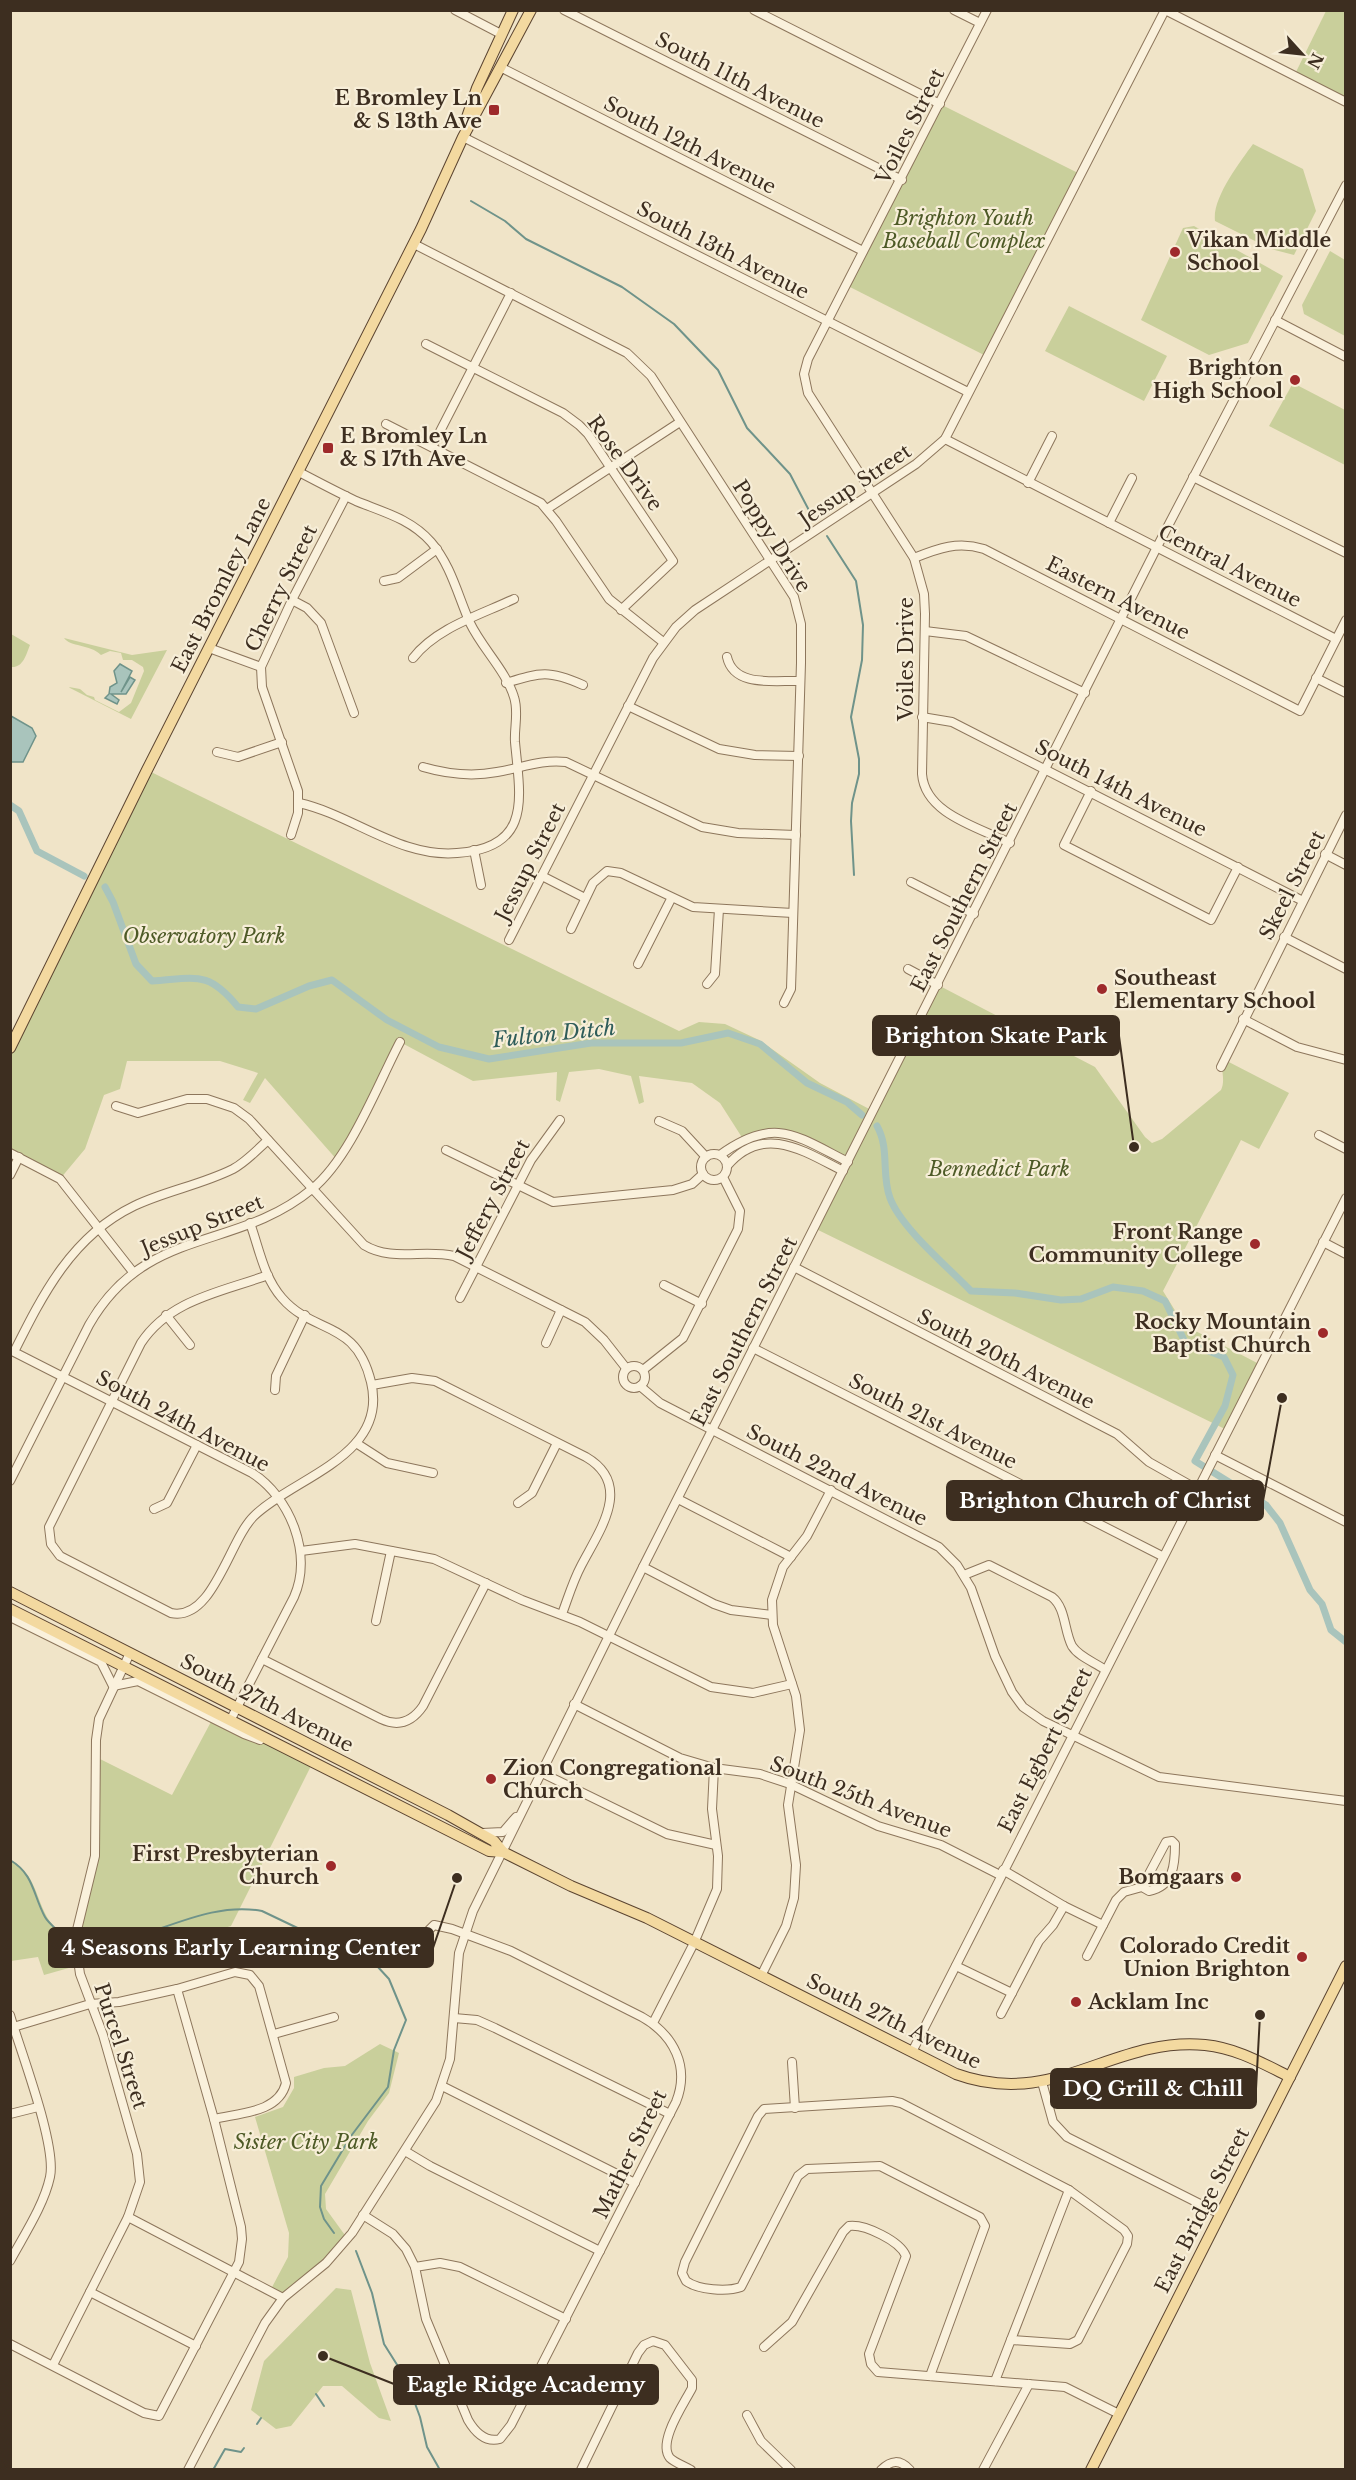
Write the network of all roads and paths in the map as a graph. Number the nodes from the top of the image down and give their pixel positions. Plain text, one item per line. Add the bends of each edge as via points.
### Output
1 (455, 10) edge
2 (513, 10) edge
3 (531, 10) edge
4 (564, 10) edge
5 (754, 10) edge
6 (954, 10) edge
7 (987, 10) edge
8 (1165, 10) edge
9 (525, 23) junction
10 (980, 23) junction
11 (501, 34) junction
12 (501, 68) junction
13 (1346, 102) edge
14 (482, 103) junction
15 (940, 104) junction
16 (463, 137) junction
17 (902, 180) junction
18 (1346, 185) edge
19 (414, 244) junction
20 (863, 251) junction
21 (511, 293) junction
22 (1275, 320) junction
23 (828, 321) junction
24 (426, 344) dead end
25 (1346, 357) edge
26 (472, 368) junction
27 (968, 392) junction
28 (680, 422) junction
29 (386, 424) dead end
30 (1052, 436) dead end
31 (945, 439) junction
32 (432, 447) junction
33 (611, 467) junction
34 (299, 472) junction
35 (1193, 477) junction
36 (1132, 478) dead end
37 (1028, 483) junction
38 (873, 492) junction
39 (346, 496) junction
40 (547, 509) junction
41 (1109, 523) junction
42 (1157, 547) junction
43 (437, 549) junction
44 (1346, 553) edge
45 (914, 558) junction
46 (771, 560) junction
47 (384, 581) dead end
48 (514, 599) dead end
49 (292, 600) junction
50 (621, 610) junction
51 (1122, 618) junction
52 (469, 620) junction
53 (1346, 620) edge
54 (925, 630) junction
55 (1336, 639) junction
56 (663, 642) junction
57 (209, 648) junction
58 (727, 657) dead end
59 (413, 658) dead end
60 (261, 668) junction
61 (1316, 678) junction
62 (800, 681) junction
63 (506, 683) junction
64 (583, 685) dead end
65 (1085, 693) junction
66 (1346, 693) edge
67 (628, 706) junction
68 (354, 713) dead end
69 (922, 717) junction
70 (282, 742) junction
71 (217, 752) dead end
72 (799, 756) junction
73 (518, 766) junction
74 (423, 767) dead end
75 (1047, 769) junction
76 (594, 774) junction
77 (1091, 791) junction
78 (299, 803) junction
79 (1346, 815) edge
80 (291, 835) dead end
81 (796, 835) junction
82 (1010, 843) junction
83 (474, 850) junction
84 (1325, 854) junction
85 (1346, 865) edge
86 (1238, 867) junction
87 (542, 876) junction
88 (911, 882) dead end
89 (481, 885) dead end
90 (585, 898) junction
91 (671, 899) junction
92 (1301, 900) junction
93 (718, 909) junction
94 (793, 913) junction
95 (974, 914) junction
96 (571, 929) dead end
97 (1284, 937) junction
98 (509, 940) dead end
99 (638, 964) dead end
100 (908, 969) dead end
101 (1346, 969) edge
102 (707, 984) dead end
103 (938, 985) junction
104 (784, 1003) dead end
105 (1243, 1019) junction
106 (400, 1042) dead end
107 (10, 1048) edge
108 (1346, 1060) edge
109 (1221, 1067) dead end
110 (116, 1106) dead end
111 (560, 1120) dead end
112 (659, 1121) dead end
113 (1319, 1135) dead end
114 (268, 1140) junction
115 (1346, 1149) edge
116 (446, 1150) dead end
117 (10, 1153) edge
118 (720, 1155) junction
119 (706, 1156) junction
120 (19, 1157) junction
121 (727, 1166) junction
122 (846, 1166) junction
123 (10, 1174) edge
124 (703, 1174) junction
125 (723, 1177) junction
126 (517, 1187) junction
127 (312, 1189) junction
128 (1346, 1198) edge
129 (250, 1223) junction
130 (100, 1228) junction
131 (1323, 1242) junction
132 (1346, 1254) edge
133 (476, 1267) junction
134 (794, 1268) junction
135 (133, 1272) junction
136 (268, 1275) junction
137 (664, 1285) dead end
138 (460, 1298) dead end
139 (702, 1304) junction
140 (561, 1310) junction
141 (166, 1315) junction
142 (305, 1315) junction
143 (546, 1342) dead end
144 (190, 1345) dead end
145 (753, 1348) junction
146 (12, 1354) edge
147 (626, 1368) junction
148 (642, 1370) junction
149 (63, 1377) junction
150 (372, 1385) junction
151 (640, 1386) junction
152 (275, 1390) dead end
153 (112, 1401) junction
154 (712, 1430) junction
155 (356, 1443) junction
156 (557, 1443) junction
157 (198, 1445) junction
158 (1215, 1455) junction
159 (433, 1473) dead end
160 (10, 1481) edge
161 (1197, 1489) junction
162 (831, 1490) junction
163 (279, 1498) junction
164 (678, 1499) junction
165 (518, 1503) dead end
166 (154, 1509) dead end
167 (1346, 1522) edge
168 (301, 1551) junction
169 (391, 1551) junction
170 (1162, 1556) junction
171 (790, 1557) junction
172 (643, 1567) junction
173 (964, 1575) junction
174 (486, 1582) junction
175 (10, 1592) edge
176 (10, 1609) edge
177 (562, 1614) junction
178 (772, 1615) junction
179 (10, 1617) edge
180 (376, 1620) dead end
181 (609, 1636) junction
182 (130, 1653) junction
183 (262, 1659) junction
184 (123, 1667) junction
185 (1104, 1668) junction
186 (792, 1684) junction
187 (113, 1686) junction
188 (574, 1704) junction
189 (237, 1707) junction
190 (230, 1721) junction
191 (1071, 1736) junction
192 (281, 1747) junction
193 (714, 1768) junction
194 (540, 1772) junction
195 (790, 1784) junction
196 (1346, 1801) edge
197 (524, 1807) junction
198 (478, 1832) junction
199 (716, 1845) junction
200 (503, 1852) junction
201 (1002, 1873) junction
202 (1142, 1887) junction
203 (1064, 1906) junction
204 (1102, 1925) junction
205 (464, 1934) junction
206 (694, 1943) junction
207 (1087, 1956) dead end
208 (414, 1957) dead end
209 (956, 1965) junction
210 (1346, 1966) edge
211 (761, 1976) junction
212 (177, 1989) junction
213 (1012, 1993) junction
214 (90, 2004) junction
215 (1001, 2014) dead end
216 (10, 2015) edge
217 (334, 2017) dead end
218 (454, 2018) junction
219 (653, 2023) junction
220 (12, 2028) edge
221 (274, 2034) junction
222 (912, 2052) junction
223 (792, 2062) dead end
224 (1290, 2077) junction
225 (1042, 2082) junction
226 (442, 2086) junction
227 (38, 2107) junction
228 (795, 2108) junction
229 (10, 2114) edge
230 (670, 2114) junction
231 (214, 2120) junction
232 (405, 2151) junction
233 (635, 2183) junction
234 (1069, 2190) junction
235 (1220, 2214) junction
236 (363, 2215) junction
237 (128, 2217) junction
238 (600, 2251) junction
239 (10, 2261) edge
240 (415, 2267) junction
241 (234, 2272) junction
242 (90, 2292) junction
243 (283, 2298) junction
244 (566, 2319) junction
245 (1011, 2340) junction
246 (10, 2344) edge
247 (196, 2346) junction
248 (764, 2347) dead end
249 (53, 2365) junction
250 (930, 2376) junction
251 (995, 2381) junction
252 (1029, 2384) junction
253 (1119, 2414) junction
254 (747, 2415) dead end
255 (188, 2469) edge
256 (581, 2469) edge
257 (691, 2469) edge
258 (791, 2469) edge
259 (881, 2469) edge
260 (910, 2469) edge
261 (983, 2469) edge
262 (1091, 2469) edge

1 - 11 street
2 - 11 main road, East Bromley Lane
3 - 9 main road, East Bromley Lane
4 - 17 street, South 11th Avenue
5 - 15 street
6 - 10 street
7 - 10 street, Voiles Street
8 - 13 street
8 - 27 street, Jessup Street
9 - 11 main road via 513,34
9 - 12 main road, East Bromley Lane
10 - 15 street, Voiles Street
11 - 14 main road via 505,44
11 - 16 main road, East Bromley Lane via 471,103
12 - 14 main road, East Bromley Lane
12 - 20 street, South 12th Avenue
14 - 16 main road, East Bromley Lane
15 - 17 street, Voiles Street
16 - 19 main road, East Bromley Lane
16 - 23 street, South 13th Avenue
17 - 20 street, Voiles Street
18 - 22 street, East Southern Street
19 - 21 street, Poppy Drive
19 - 34 main road, East Bromley Lane
20 - 23 street, Voiles Street
21 - 26 street
21 - 28 street, Poppy Drive via 627,353 646,370
22 - 25 street
22 - 35 street, East Southern Street
23 - 27 street, South 13th Avenue
23 - 38 street, Voiles Drive via 806,364 806,389
24 - 26 street, Rose Drive
26 - 32 street
26 - 33 street, Rose Drive via 573,420
27 - 31 street, Jessup Street
28 - 33 street
28 - 46 street, Poppy Drive
29 - 32 street
30 - 37 street
31 - 37 street, Central Avenue
31 - 38 street, Jessup Street via 931,454
32 - 40 street
33 - 40 street
33 - 50 street, Rose Drive via 673,561
34 - 39 street
34 - 57 main road, East Bromley Lane
35 - 42 street, East Southern Street
35 - 44 street
36 - 41 street
37 - 41 street, Central Avenue
38 - 45 street, Voiles Drive
38 - 46 street, Jessup Street
39 - 43 street via 409,524
39 - 49 street, Cherry Street
40 - 50 street via 598,587
41 - 42 street, Central Avenue
42 - 51 street, East Southern Street
42 - 55 street, Central Avenue
43 - 47 street via 398,578
43 - 52 street
45 - 51 street, Eastern Avenue via 949,546 975,546
45 - 54 street, Voiles Drive via 924,594
46 - 56 street, Jessup Street via 695,610
46 - 62 street, Poppy Drive via 790,589 800,617
48 - 52 street
49 - 60 street, Cherry Street
49 - 68 street via 307,608 321,623
50 - 56 street
51 - 61 street, Eastern Avenue via 1300,711
51 - 65 street, East Southern Street
52 - 59 street via 436,636
52 - 63 street
53 - 55 street
54 - 65 street via 966,636
54 - 69 street, Voiles Drive
55 - 61 street
56 - 67 street, Jessup Street
57 - 60 street
57 - 107 main road, East Bromley Lane
58 - 62 street via 731,670 743,677
60 - 70 street, Cherry Street via 262,687
61 - 66 street
62 - 72 street, Poppy Drive
63 - 64 street via 543,672
63 - 73 street via 515,705
65 - 75 street, East Southern Street
67 - 72 street via 718,749
67 - 76 street, Jessup Street
69 - 75 street, South 14th Avenue via 952,722
69 - 82 street, Voiles Drive via 922,774 929,798 942,809
70 - 71 street via 238,757
70 - 78 street, Cherry Street via 295,776
72 - 81 street, Poppy Drive
73 - 74 street via 468,775
73 - 76 street via 557,761
73 - 83 street via 521,795 515,821 496,843
75 - 77 street, South 14th Avenue
75 - 82 street, East Southern Street
76 - 81 street via 702,827
76 - 87 street, Jessup Street
77 - 86 street, South 14th Avenue
77 - 86 street via 1064,845 1211,920
78 - 80 street, Cherry Street
78 - 83 street via 335,814 414,849 438,854
79 - 84 street, Skeel Street
81 - 94 street, Poppy Drive
82 - 95 street, East Southern Street
83 - 89 street
84 - 85 street
84 - 92 street, Skeel Street
86 - 92 street, South 14th Avenue
87 - 90 street
87 - 98 street, Jessup Street
88 - 95 street
90 - 91 street via 604,868
90 - 96 street
91 - 93 street via 693,907
91 - 99 street
92 - 97 street, Skeel Street
93 - 94 street
93 - 102 street via 715,974
94 - 104 street, Poppy Drive via 791,989
95 - 103 street, East Southern Street
97 - 101 street
97 - 105 street, Skeel Street
100 - 103 street
103 - 122 street, East Southern Street
105 - 108 street via 1297,1047
105 - 109 street, Skeel Street
106 - 127 street, Jessup Street via 343,1152 331,1171
110 - 114 street via 138,1113 187,1100 216,1101 244,1115
111 - 126 street, Jeffery Street via 539,1145
112 - 119 street via 682,1131
113 - 115 street
114 - 127 street
114 - 130 street via 232,1169 134,1206
116 - 126 street
117 - 120 street
118 - 119 street
118 - 121 street
118 - 122 street via 753,1135 776,1132 802,1139
119 - 124 street via 701,1166
120 - 123 street
120 - 130 street via 60,1179
121 - 122 street via 746,1150 770,1143 798,1148
121 - 125 street
122 - 134 street, East Southern Street
124 - 125 street via 710,1180
124 - 126 street via 692,1184 673,1190 567,1202 553,1202
125 - 139 street via 740,1211 738,1229
126 - 133 street, Jeffery Street
127 - 129 street, Jessup Street via 283,1209
127 - 133 street via 356,1239 373,1251 398,1256 441,1253
128 - 131 street, East Egbert Street
129 - 135 street, Jessup Street via 158,1256
129 - 136 street
130 - 135 street
130 - 146 street via 56,1273
131 - 132 street
131 - 158 street, East Egbert Street
133 - 138 street, Jeffery Street
133 - 140 street
134 - 145 street, East Southern Street
134 - 161 street, South 20th Avenue via 1117,1434 1162,1470
135 - 149 street, Jessup Street via 99,1307
136 - 141 street via 188,1302
136 - 142 street via 285,1301
137 - 139 street
139 - 148 street via 683,1338
140 - 143 street
140 - 147 street via 596,1331
141 - 144 street
141 - 153 street via 141,1343
142 - 150 street via 354,1345
142 - 152 street via 276,1376
145 - 154 street, East Southern Street
145 - 170 street, South 21st Avenue
146 - 149 street, South 24th Avenue
147 - 148 street via 634,1365
147 - 151 street via 622,1377 625,1384 631,1388
148 - 151 street via 645,1377
149 - 153 street, South 24th Avenue
149 - 160 street, Jessup Street
150 - 155 street via 370,1413
150 - 156 street via 412,1378 435,1381
151 - 154 street, South 22nd Avenue via 660,1403
153 - 157 street, South 24th Avenue
153 - 163 street via 49,1527 51,1544 60,1556 165,1610 176,1614 189,1612 203,1603 245,1526
154 - 162 street, South 22nd Avenue
154 - 164 street, East Southern Street
155 - 159 street via 387,1463
155 - 163 street
156 - 165 street via 532,1493
156 - 177 street via 592,1461 613,1482 608,1513
157 - 163 street, South 24th Avenue via 260,1478
157 - 166 street via 167,1503
158 - 161 street, East Egbert Street
158 - 167 street
161 - 170 street, East Egbert Street
162 - 171 street via 807,1536
162 - 173 street, South 22nd Avenue via 932,1542
163 - 168 street, South 24th Avenue
164 - 171 street
164 - 172 street, East Southern Street
168 - 169 street via 347,1544
168 - 183 street via 297,1589
169 - 174 street via 442,1561
169 - 180 street
170 - 185 street, East Egbert Street
171 - 178 street via 775,1586
172 - 178 street via 720,1606
172 - 181 street, East Southern Street
173 - 185 street via 989,1565 1052,1597 1072,1646
173 - 191 street, South 22nd Avenue via 1012,1692 1032,1715
174 - 177 street
174 - 183 street via 423,1706 408,1726 381,1719
175 - 182 main road, South 27th Avenue
176 - 184 main road, South 27th Avenue
177 - 181 street
178 - 186 street
179 - 187 street via 101,1662
181 - 186 street via 711,1687 753,1693
181 - 188 street, East Southern Street
182 - 184 street, Purcel Street
182 - 189 main road, South 27th Avenue
183 - 189 street
184 - 187 street, Purcel Street
184 - 190 main road, South 27th Avenue
185 - 191 street, East Egbert Street
186 - 195 street via 800,1730
187 - 192 street via 138,1681 244,1734
187 - 214 street, Purcel Street via 97,1731 95,1856 75,1938 77,1961
188 - 193 street, South 25th Avenue via 680,1758
188 - 194 street, East Southern Street
189 - 190 street
189 - 198 main road, South 27th Avenue
190 - 192 main road, South 27th Avenue
191 - 196 street, South 22nd Avenue via 1159,1777
191 - 201 street, East Egbert Street
192 - 200 main road, South 27th Avenue via 489,1851
193 - 195 street, South 25th Avenue via 760,1774
193 - 199 street via 712,1809
194 - 197 street, East Southern Street
194 - 199 street via 646,1826 682,1839
195 - 201 street, South 25th Avenue via 878,1826 941,1845
195 - 211 street via 788,1805 796,1865 794,1899 786,1926
197 - 198 street via 503,1832
197 - 200 street, East Southern Street
198 - 200 main road, South 27th Avenue
199 - 206 street via 717,1889
200 - 205 street, East Southern Street
200 - 206 main road, South 27th Avenue
201 - 203 street, South 25th Avenue
201 - 209 street, East Egbert Street
202 - 202 street via 1156,1889 1171,1876 1175,1868 1172,1841 1166,1842
202 - 204 street via 1120,1895
203 - 204 street, South 25th Avenue
203 - 213 street via 1039,1941
204 - 207 street
205 - 208 street via 434,1925
205 - 218 street, East Southern Street
205 - 219 street via 511,1951
206 - 211 main road, South 27th Avenue
206 - 219 street
209 - 213 street
209 - 222 street, East Egbert Street
210 - 224 main road, East Bridge Street
211 - 222 main road, South 27th Avenue
212 - 214 street
212 - 221 street via 235,1972 245,1973 259,1986
212 - 231 street
213 - 215 street
214 - 220 street
214 - 237 street, Purcel Street via 103,2035 137,2154 140,2182
216 - 220 street
217 - 221 street
218 - 226 street, East Southern Street via 450,2060
218 - 230 street via 477,2020 495,2028
219 - 230 street, Mather Street via 671,2041 680,2064 681,2088
220 - 227 street
221 - 231 street via 286,2074 284,2092 269,2106
222 - 225 main road, South 27th Avenue via 982,2083 1006,2086
223 - 228 street
224 - 225 main road, South 27th Avenue via 1234,2050 1193,2044 1154,2048
224 - 235 main road, East Bridge Street
225 - 235 street via 1053,2122 1067,2137
226 - 232 street, East Southern Street via 429,2115
226 - 233 street
227 - 229 street
227 - 239 street via 51,2155 51,2175
228 - 234 street via 897,2102
228 - 250 street via 766,2108 760,2113 685,2262 684,2278 694,2286 741,2287 801,2173 807,2169 882,2166 981,2217 985,2226
230 - 233 street, Mather Street
231 - 241 street via 241,2226 241,2250
232 - 236 street, East Southern Street
232 - 238 street
233 - 238 street, Mather Street
234 - 245 street
234 - 245 street via 1124,2230 1127,2244 1076,2342
235 - 253 main road, East Bridge Street
236 - 240 street via 393,2234
236 - 243 street, East Southern Street via 326,2263
237 - 241 street
237 - 242 street, Purcel Street
238 - 244 street, Mather Street
240 - 244 street via 440,2263 460,2267
240 - 244 street, Mather Street via 426,2319 468,2420 480,2435 496,2440 504,2436
241 - 243 street
241 - 247 street
242 - 247 street
242 - 249 street, Purcel Street
243 - 255 street, East Southern Street via 265,2323
245 - 251 street
246 - 249 street
247 - 249 street via 159,2416 144,2413
248 - 250 street via 792,2322 843,2232 853,2225 899,2246 906,2256 869,2354 871,2364 883,2374
250 - 251 street
251 - 252 street
252 - 253 street via 1074,2390
252 - 261 street
253 - 262 main road, East Bridge Street
254 - 258 street via 761,2441
256 - 257 street via 638,2353 653,2341 665,2345 692,2380 666,2448 673,2460
259 - 260 street via 890,2462

